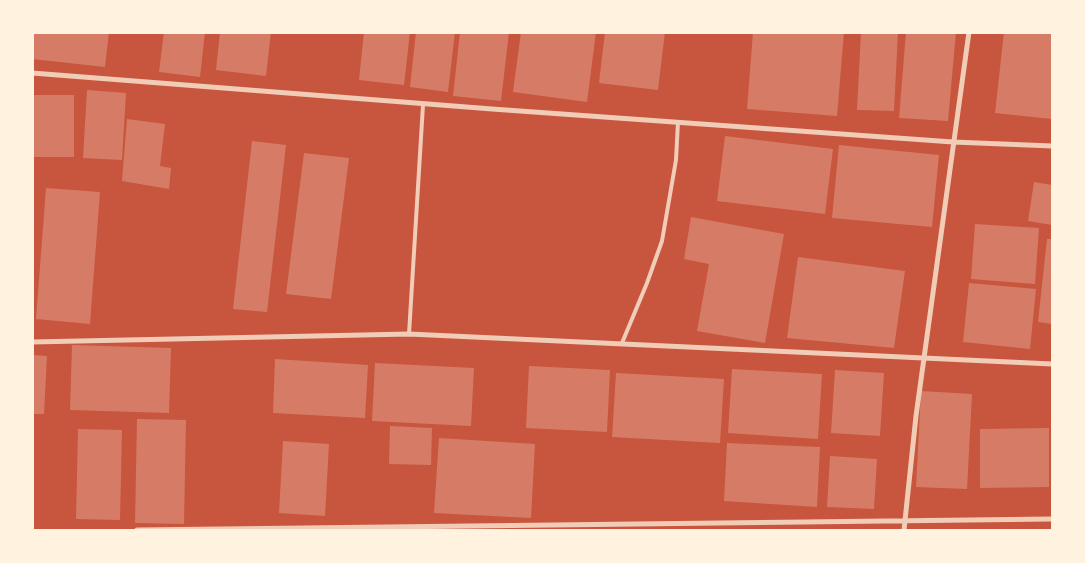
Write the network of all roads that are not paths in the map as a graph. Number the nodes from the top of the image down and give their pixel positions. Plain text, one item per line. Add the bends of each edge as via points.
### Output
1 (969, 32) edge
2 (32, 73) edge
3 (423, 105) dead end
4 (678, 122) junction
5 (953, 142) junction
6 (1052, 146) edge
7 (409, 334) junction
8 (32, 342) edge
9 (622, 343) junction
10 (924, 357) junction
11 (1052, 364) edge
12 (1052, 520) edge
13 (904, 521) junction
14 (137, 530) edge
15 (904, 530) edge

1 - 5 street
2 - 4 street
3 - 7 lane
4 - 5 street
4 - 9 lane via 676,160 662,241
5 - 6 street
5 - 10 street
7 - 8 street
7 - 9 street
9 - 10 street
10 - 11 street
10 - 13 street
12 - 13 street
13 - 14 street
13 - 15 street

